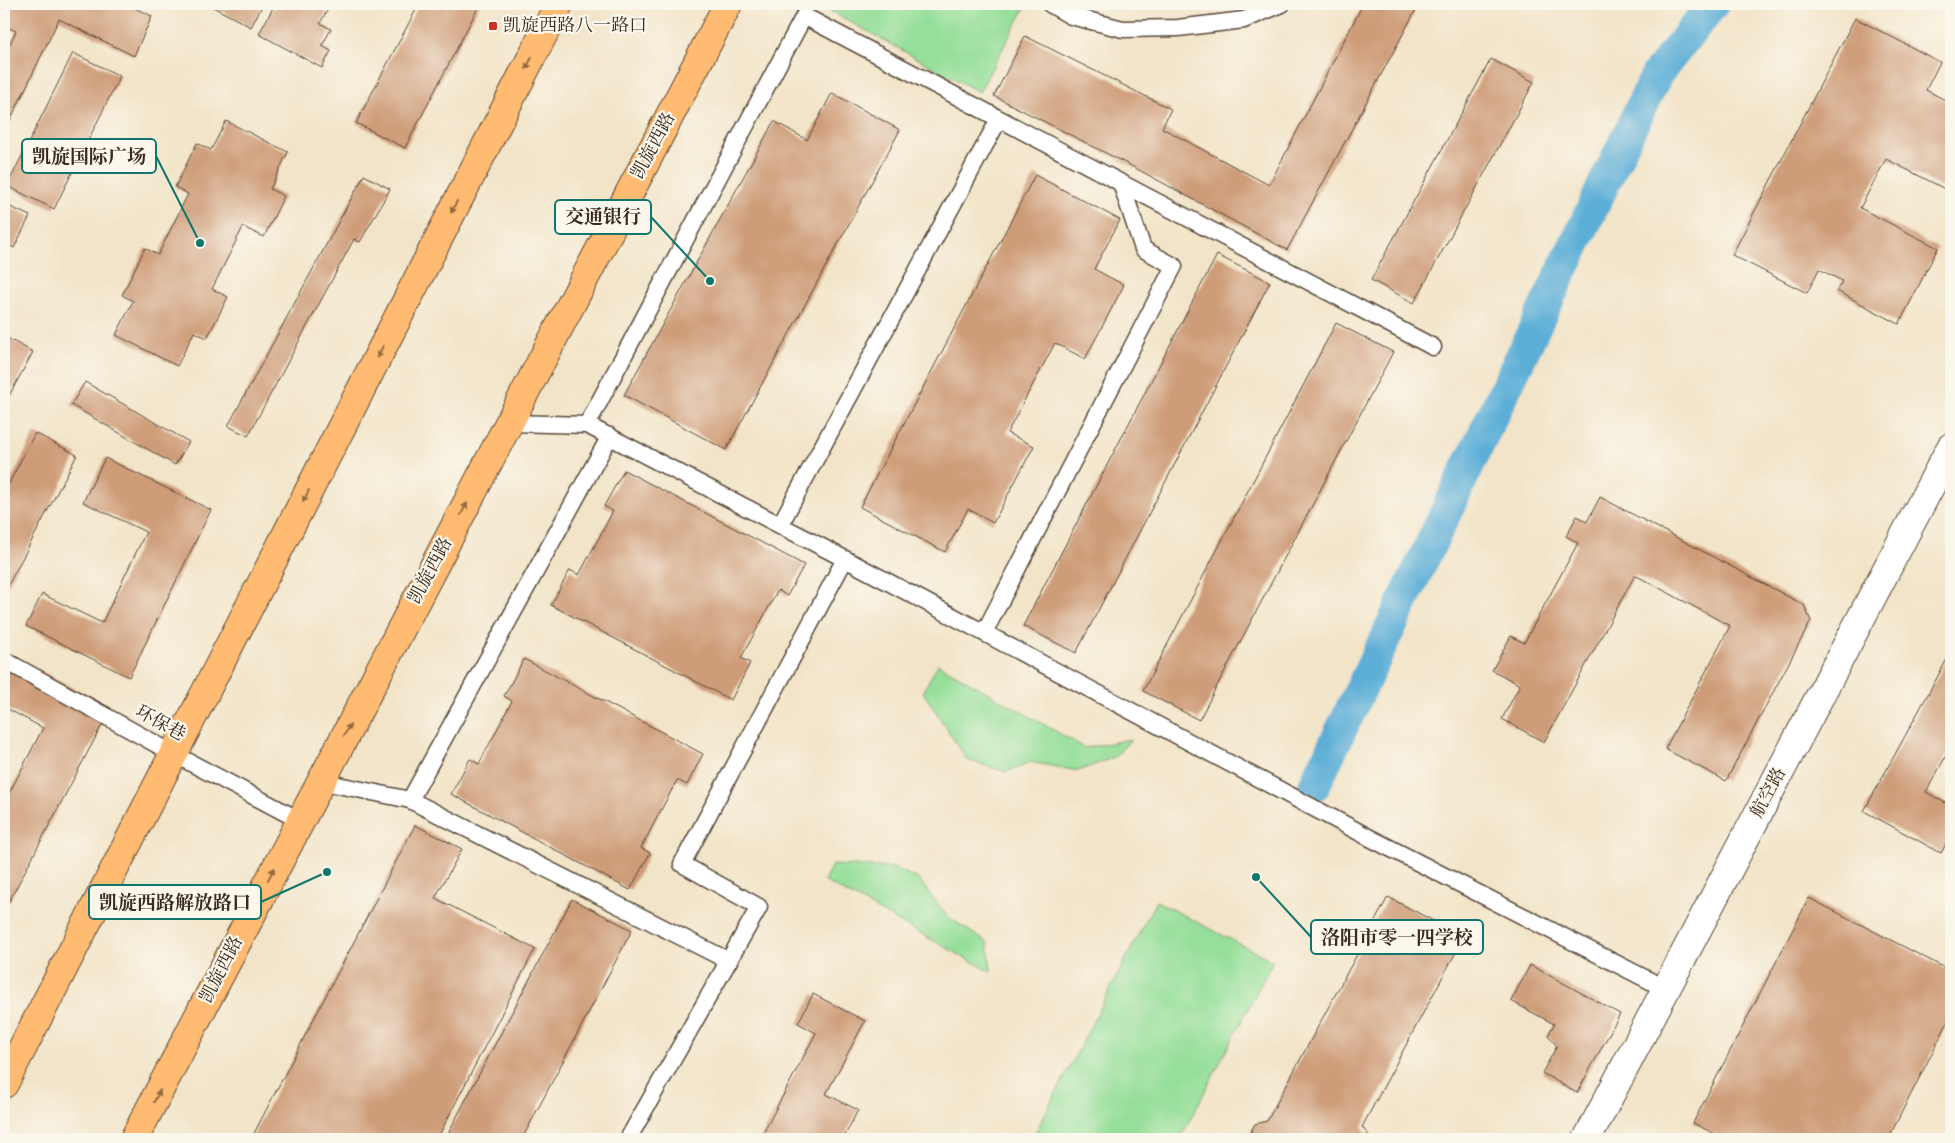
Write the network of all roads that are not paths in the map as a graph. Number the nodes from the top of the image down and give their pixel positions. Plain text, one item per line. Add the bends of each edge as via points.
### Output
1 (559, 4) edge
2 (728, 4) edge
3 (1050, 4) edge
4 (1282, 4) edge
5 (999, 119) junction
6 (1121, 183) junction
7 (1434, 347) dead end
8 (510, 423) junction
9 (587, 425) junction
10 (610, 436) junction
11 (1951, 446) edge
12 (780, 525) junction
13 (845, 559) junction
14 (984, 633) junction
15 (4, 660) edge
16 (174, 754) junction
17 (319, 781) junction
18 (410, 800) junction
19 (299, 820) junction
20 (729, 960) junction
21 (1666, 989) junction
22 (4, 1084) edge
23 (134, 1139) edge
24 (628, 1139) edge
25 (1587, 1139) edge

1 -> 16 main road
2 - 8 main road, 凯旋西路
3 - 4 lane via 1071,16 1123,29 1178,28 1244,20
5 - 6 lane
5 - 9 lane via 804,16
5 - 12 lane
6 - 7 lane
6 - 14 lane via 1144,249 1174,266
8 - 9 lane
17 -> 8 main road, 凯旋西路
9 - 10 lane
10 - 12 lane
10 - 18 lane
11 - 21 street, 航空路
12 - 13 lane
13 - 14 lane
13 - 20 lane via 682,864 759,907
14 - 21 lane via 1372,839
15 - 16 lane, 环保巷
16 - 19 lane, 环保巷
16 - 22 main road
17 - 18 lane
17 - 19 main road, 凯旋西路
18 - 20 lane
23 -> 19 main road, 凯旋西路
20 - 24 lane
21 - 25 street, 航空路

